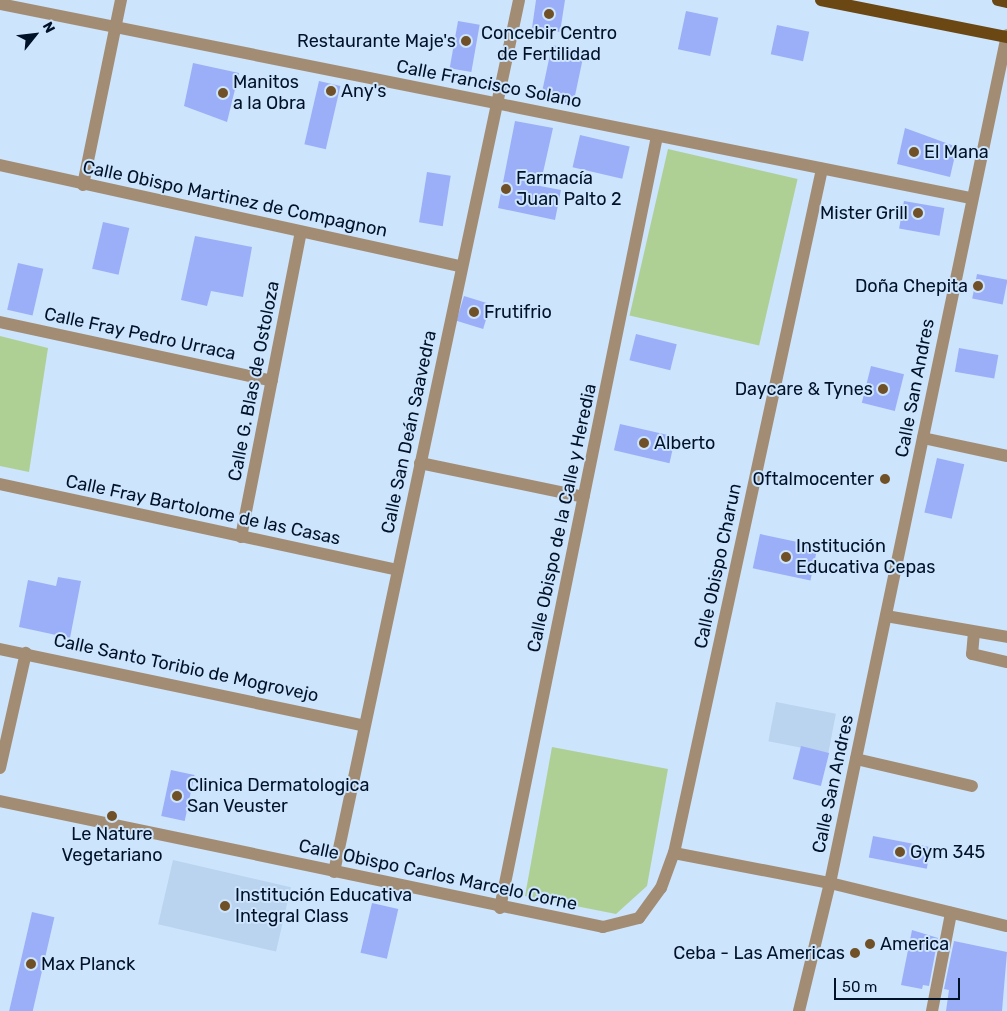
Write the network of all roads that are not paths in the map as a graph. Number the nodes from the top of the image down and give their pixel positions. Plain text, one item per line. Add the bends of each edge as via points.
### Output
1 (121, 0) edge
2 (519, 0) edge
3 (821, 0) edge
4 (998, 0) edge
5 (1007, 2) edge
6 (0, 4) edge
7 (115, 27) junction
8 (1007, 37) edge
9 (497, 103) junction
10 (657, 136) junction
11 (0, 165) edge
12 (822, 168) junction
13 (83, 185) junction
14 (970, 198) junction
15 (301, 232) junction
16 (462, 266) junction
17 (0, 322) edge
18 (272, 381) junction
19 (923, 438) junction
20 (1007, 456) edge
21 (420, 463) junction
22 (0, 484) edge
23 (584, 498) junction
24 (241, 537) junction
25 (398, 570) junction
26 (886, 616) junction
27 (974, 632) junction
28 (1007, 638) edge
29 (0, 649) edge
30 (26, 653) junction
31 (1007, 662) edge
32 (364, 726) junction
33 (856, 759) junction
34 (0, 768) edge
35 (972, 786) dead end
36 (0, 801) edge
37 (674, 854) junction
38 (334, 872) junction
39 (830, 883) junction
40 (500, 908) junction
41 (952, 912) junction
42 (1007, 926) edge
43 (799, 1011) edge
44 (932, 1011) edge

1 - 7 street
2 - 9 street, Calle San Deán Saavedra
3 - 8 main road
4 - 5 main road
6 - 7 street, Calle Francisco Solano
7 - 9 street, Calle Francisco Solano
7 - 13 street
8 - 14 street, Calle San Andres
9 - 10 street, Calle Francisco Solano
9 - 16 street, Calle San Deán Saavedra
10 - 12 street, Calle Francisco Solano
10 - 23 street, Calle Obispo de la Calle y Heredia
11 - 13 street, Calle Obispo Martinez de Compagnon
12 - 14 street, Calle Francisco Solano
12 - 37 street, Calle Obispo Charun
13 - 15 street, Calle Obispo Martinez de Compagnon
14 - 19 street, Calle San Andres
15 - 16 street, Calle Obispo Martinez de Compagnon
15 - 18 street, Calle G. Blas de Ostoloza
16 - 21 street, Calle San Deán Saavedra
17 - 18 street, Calle Fray Pedro Urraca
18 - 24 street, Calle G. Blas de Ostoloza
19 - 20 street
19 - 26 street, Calle San Andres
21 - 23 street
21 - 25 street, Calle San Deán Saavedra
22 - 24 street, Calle Fray Bartolome de las Casas
23 - 40 street, Calle Obispo de la Calle y Heredia
24 - 25 street, Calle Fray Bartolome de las Casas
25 - 32 street, Calle San Deán Saavedra
26 - 27 street
26 - 33 street, Calle San Andres
27 - 28 street
27 - 31 street via 972,654
29 - 30 street, Calle Santo Toribio de Mogrovejo
30 - 32 street, Calle Santo Toribio de Mogrovejo
30 - 34 street
32 - 38 street, Calle San Deán Saavedra
33 - 35 street
33 - 39 street, Calle San Andres
36 - 38 street, Calle Obispo Carlos Marcelo Corne
37 - 39 street
37 - 40 street, Calle Obispo Carlos Marcelo Corne via 661,888 639,918 603,927
38 - 40 street, Calle Obispo Carlos Marcelo Corne
39 - 41 street
39 - 43 street, Calle San Andres
41 - 42 street
41 - 44 street

